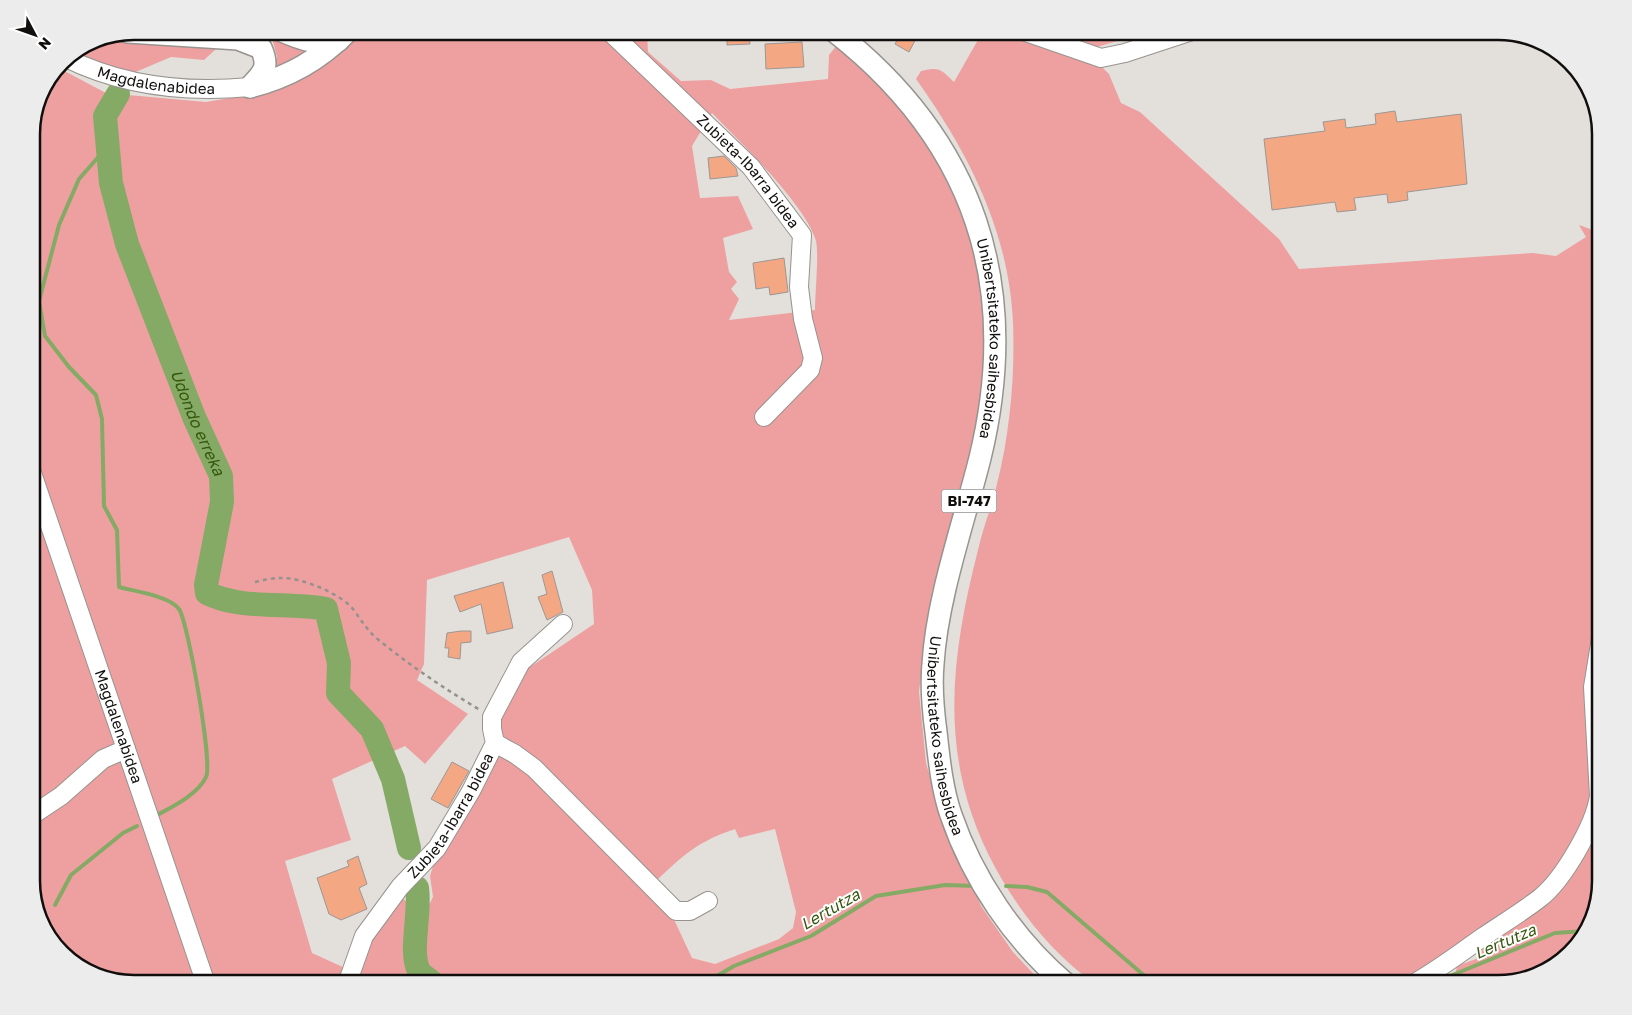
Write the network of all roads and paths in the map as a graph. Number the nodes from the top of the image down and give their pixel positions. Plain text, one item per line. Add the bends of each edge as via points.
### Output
1 (241, 40) edge
2 (303, 40) edge
3 (333, 40) edge
4 (340, 40) edge
5 (618, 40) edge
6 (845, 40) edge
7 (862, 40) edge
8 (1049, 40) edge
9 (1165, 40) edge
10 (74, 62) edge
11 (250, 87) junction
12 (764, 417) dead end
13 (40, 494) edge
14 (255, 582) dead end
15 (563, 624) dead end
16 (492, 717) junction
17 (495, 743) junction
18 (126, 749) junction
19 (40, 810) edge
20 (1592, 819) edge
21 (708, 901) dead end
22 (203, 975) edge
23 (350, 975) edge
24 (1055, 975) edge
25 (1072, 975) edge
26 (1429, 975) edge

1 - 11 main road via 261,48 266,59 264,72
2 - 3 main road via 325,43
4 - 11 main road via 327,52 279,80
5 - 12 street, Zubieta-Ibarra bidea via 751,167 802,234 799,287 813,358 810,370
6 - 24 main road, Unibertsitateko saihesbidea / BI-747 via 883,72 932,132 965,192 987,260 994,304 991,391 981,454 941,612 933,663 934,710 940,764 951,814 972,862 995,903
7 - 25 main road, Unibertsitateko saihesbidea / BI-747 via 894,67 946,133 984,210 995,248 1005,312 1004,373 986,476 946,644 943,676 945,726 962,808 974,840 1001,893 1027,930
8 - 9 street via 1101,58
10 - 11 street, Magdalenabidea via 121,80 222,90
13 - 18 street, Magdalenabidea
14 - 16 path via 283,578 324,589 353,609 376,639
15 - 16 street via 521,662
16 - 17 street, Zubieta-Ibarra bidea
17 - 21 street via 534,768 676,911 690,911
17 - 23 street, Zubieta-Ibarra bidea via 471,791 436,848 400,887 364,936
18 - 19 street via 103,759
18 - 22 street, Magdalenabidea
20 - 26 street via 1559,878 1542,897

